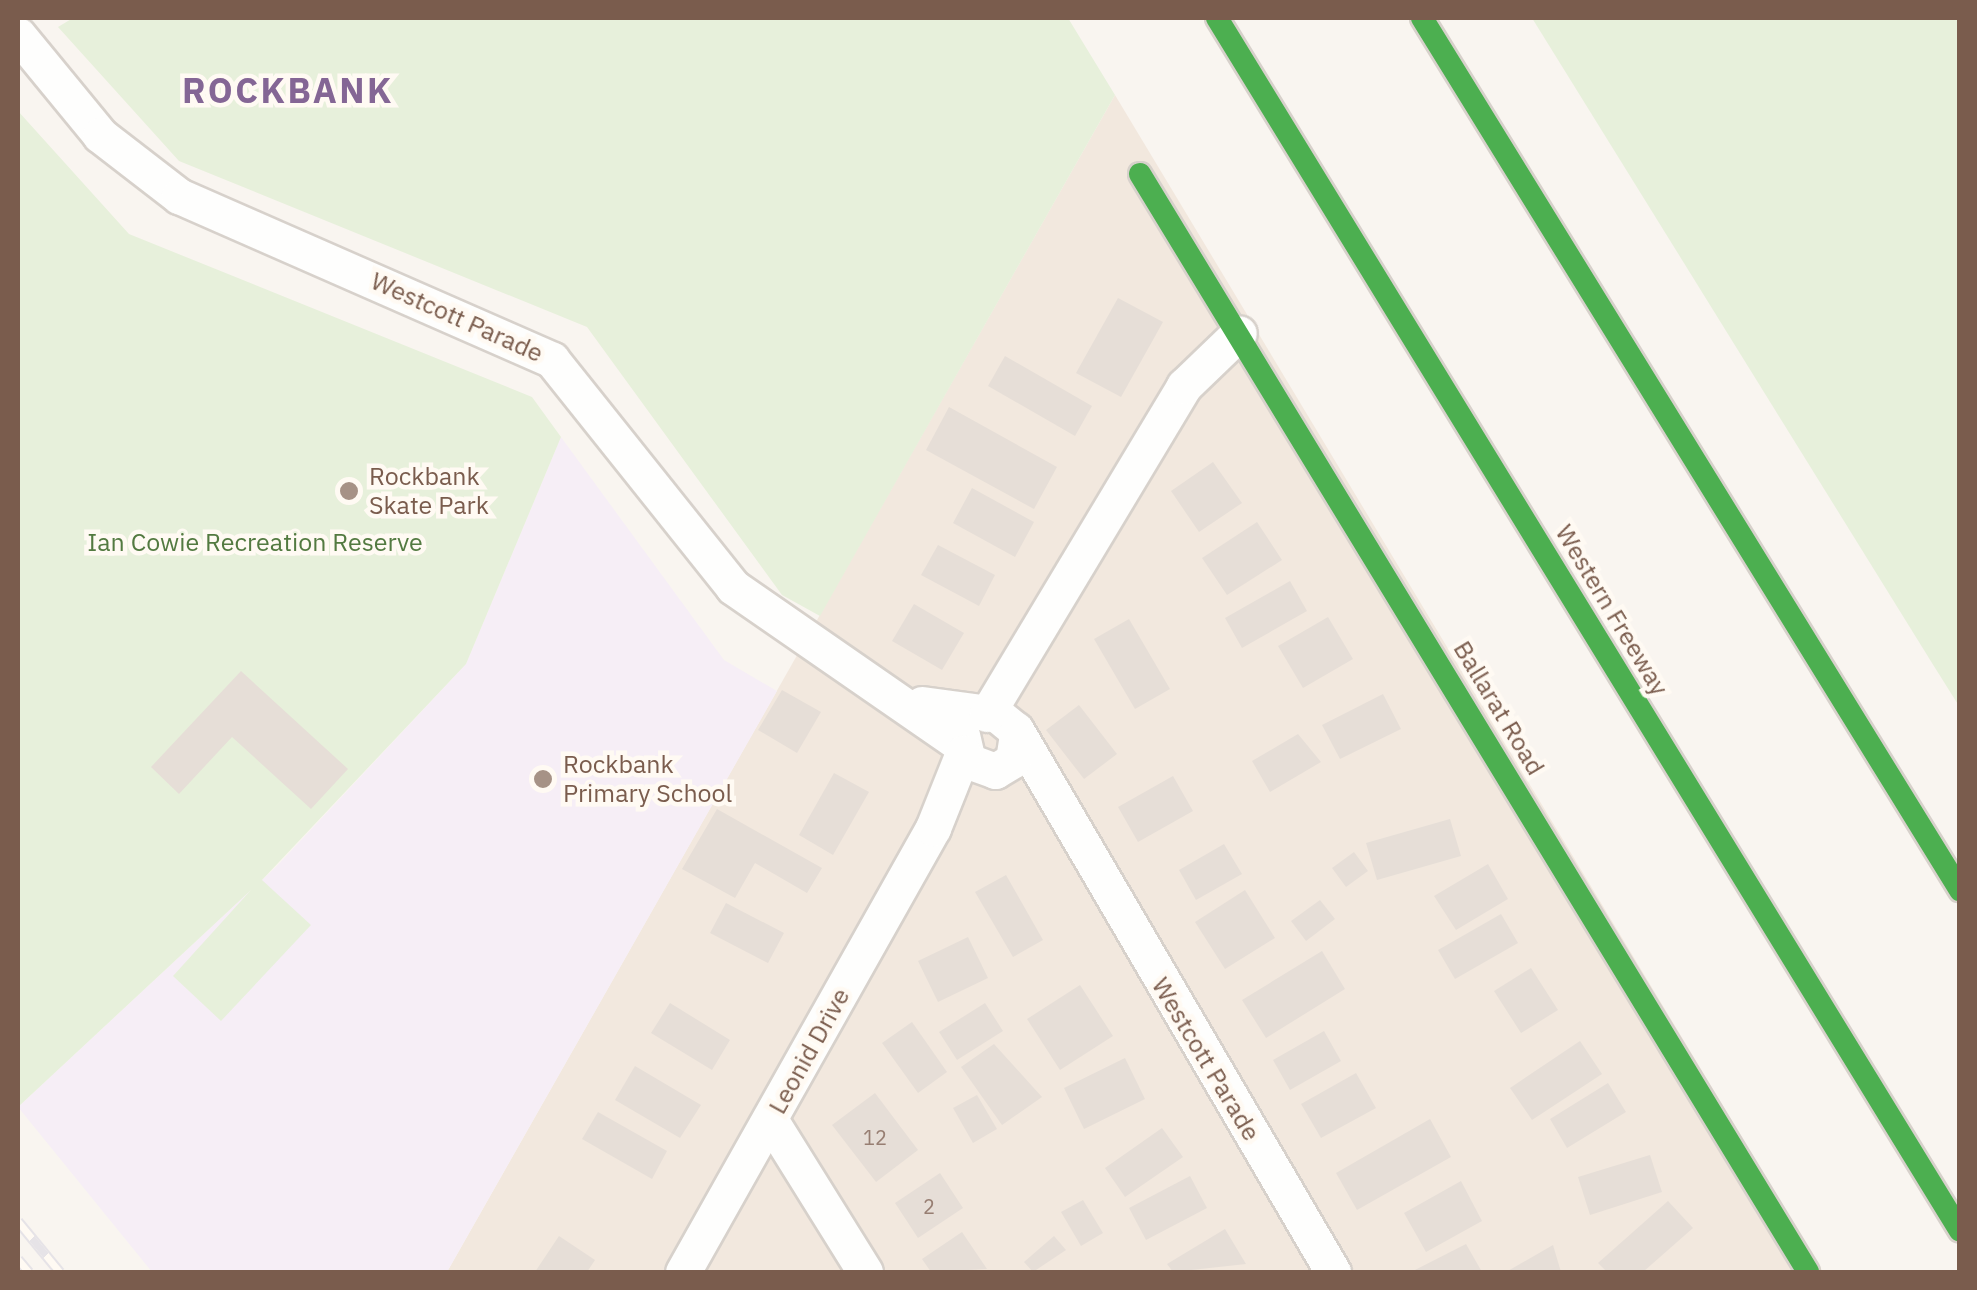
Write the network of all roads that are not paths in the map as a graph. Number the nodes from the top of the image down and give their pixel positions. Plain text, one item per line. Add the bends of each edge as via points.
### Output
1 (1217, 18) edge
2 (1422, 18) edge
3 (18, 35) edge
4 (1140, 174) dead end
5 (1239, 333) junction
6 (987, 732) junction
7 (997, 771) junction
8 (933, 828) junction
9 (1078, 845) junction
10 (1960, 890) edge
11 (762, 1136) junction
12 (1960, 1231) edge
13 (684, 1272) edge
14 (864, 1272) edge
15 (1333, 1272) edge
16 (1808, 1272) edge

1 - 12 main road, Western Freeway
2 - 10 main road
3 - 6 street, Westcott Parade via 100,135 179,196 552,360 733,587 808,645 897,695
4 - 5 main road, Ballarat Road
5 - 6 street, Leonid Drive via 1184,386
5 - 16 main road, Ballarat Road
6 - 7 street, Leonid Drive via 1013,760
6 - 8 street, Leonid Drive
6 - 9 street, Westcott Parade
7 - 8 street, Leonid Drive
7 - 9 street, Westcott Parade
8 - 11 street, Leonid Drive
9 - 15 street, Westcott Parade
11 - 13 street, Leonid Drive
11 - 14 street via 825,1202

